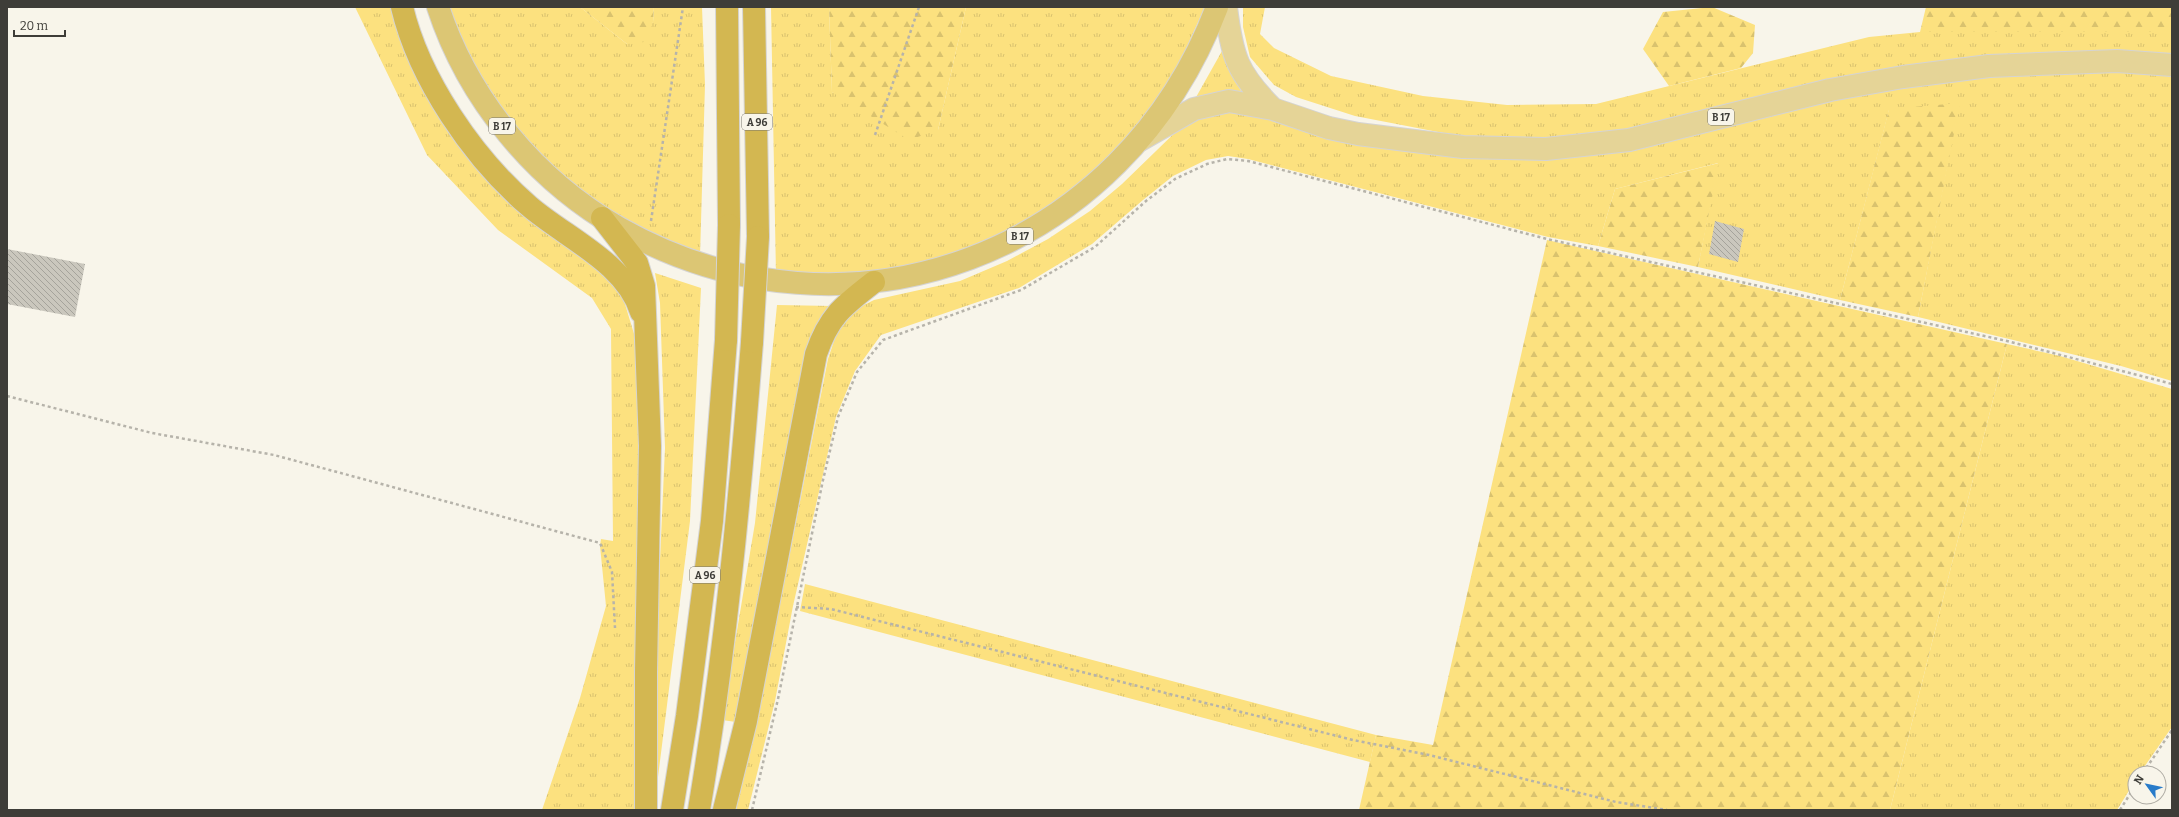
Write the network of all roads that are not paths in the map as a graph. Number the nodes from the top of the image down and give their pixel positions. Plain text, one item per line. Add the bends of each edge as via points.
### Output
1 (402, 7) edge
2 (438, 7) edge
3 (727, 7) edge
4 (754, 7) edge
5 (1217, 7) edge
6 (1226, 7) edge
7 (2172, 65) edge
8 (1273, 108) junction
9 (1140, 140) junction
10 (602, 218) junction
11 (874, 282) junction
12 (646, 327) junction
13 (646, 810) edge
14 (672, 810) edge
15 (699, 810) edge
16 (724, 810) edge

1 - 12 highway via 418,50 442,99 485,163 528,206 614,269 638,301
2 - 10 highway, B 17 via 465,69 496,118 529,157 555,182
3 - 14 highway, A 96, bridge via 729,225 726,340 712,521
4 - 15 highway, A 96, bridge via 758,237 752,342 738,522 714,720
5 - 9 highway, B 17 via 1190,68 1174,95
6 - 8 main road, B 17 via 1233,55 1239,68
7 - 8 main road, B 17 via 2117,61 1989,66 1903,77 1830,90 1629,140 1546,149 1463,147 1358,134 1329,128
8 - 9 main road, B 17 via 1229,101 1209,104 1194,109
9 - 11 highway, B 17 via 1087,192 1032,230 971,258 907,277
10 - 11 highway, B 17 via 648,244 710,268 774,281 834,284
10 - 12 highway via 642,273
11 - 16 highway via 836,314 821,339 816,354 746,721
12 - 13 highway via 650,446

